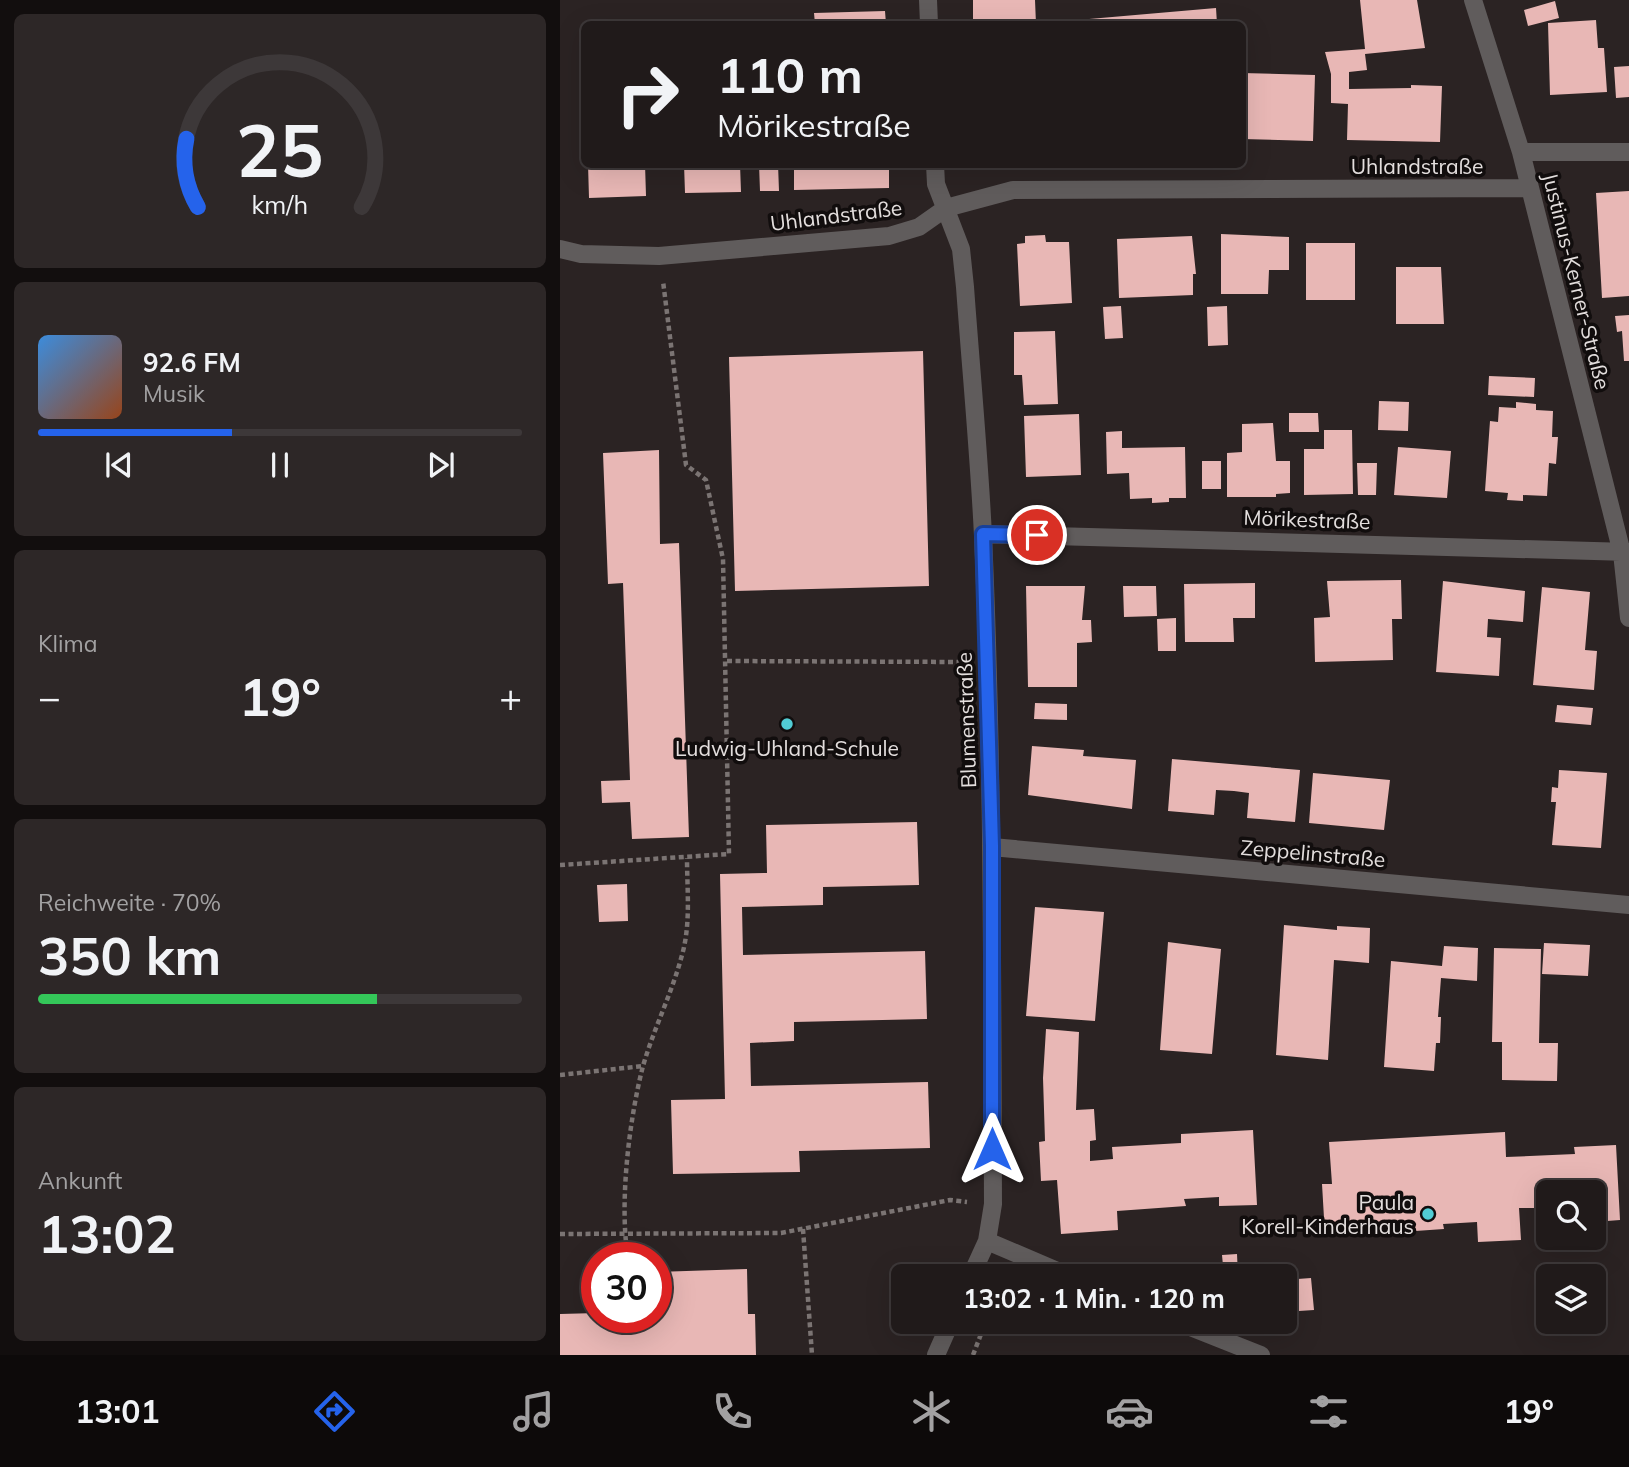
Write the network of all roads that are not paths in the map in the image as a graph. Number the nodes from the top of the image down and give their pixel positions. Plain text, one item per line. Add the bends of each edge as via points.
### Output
1 (928, 0) edge
2 (1473, 0) edge
3 (929, 21) edge
4 (1521, 152) junction
5 (1629, 152) edge
6 (935, 168) edge
7 (1529, 188) junction
8 (946, 208) junction
9 (560, 249) edge
10 (983, 534) junction
11 (1626, 553) edge
12 (1629, 618) edge
13 (992, 846) junction
14 (1629, 905) edge
15 (987, 1241) junction
16 (976, 1264) edge
17 (1041, 1264) edge
18 (945, 1334) edge
19 (1195, 1334) edge
20 (1213, 1346) edge
21 (936, 1355) edge
22 (1261, 1355) edge

1 - 3 street
2 - 4 street, Justinus-Kerner-Straße
4 - 5 street
4 - 7 street, Justinus-Kerner-Straße
6 - 8 street, Blumenstraße
7 - 8 street, Uhlandstraße via 1013,190
7 - 11 street, Justinus-Kerner-Straße
8 - 9 street, Uhlandstraße via 919,228 889,236 659,256 581,254
8 - 10 street, Blumenstraße via 961,249
10 - 11 street, Mörikestraße
10 - 13 street, Blumenstraße
11 - 12 street, Justinus-Kerner-Straße
13 - 14 street, Zeppelinstraße
13 - 15 street, Blumenstraße via 992,1204
15 - 16 street, Blumenstraße
15 - 17 street
18 - 21 street
19 - 20 street
20 - 22 street

